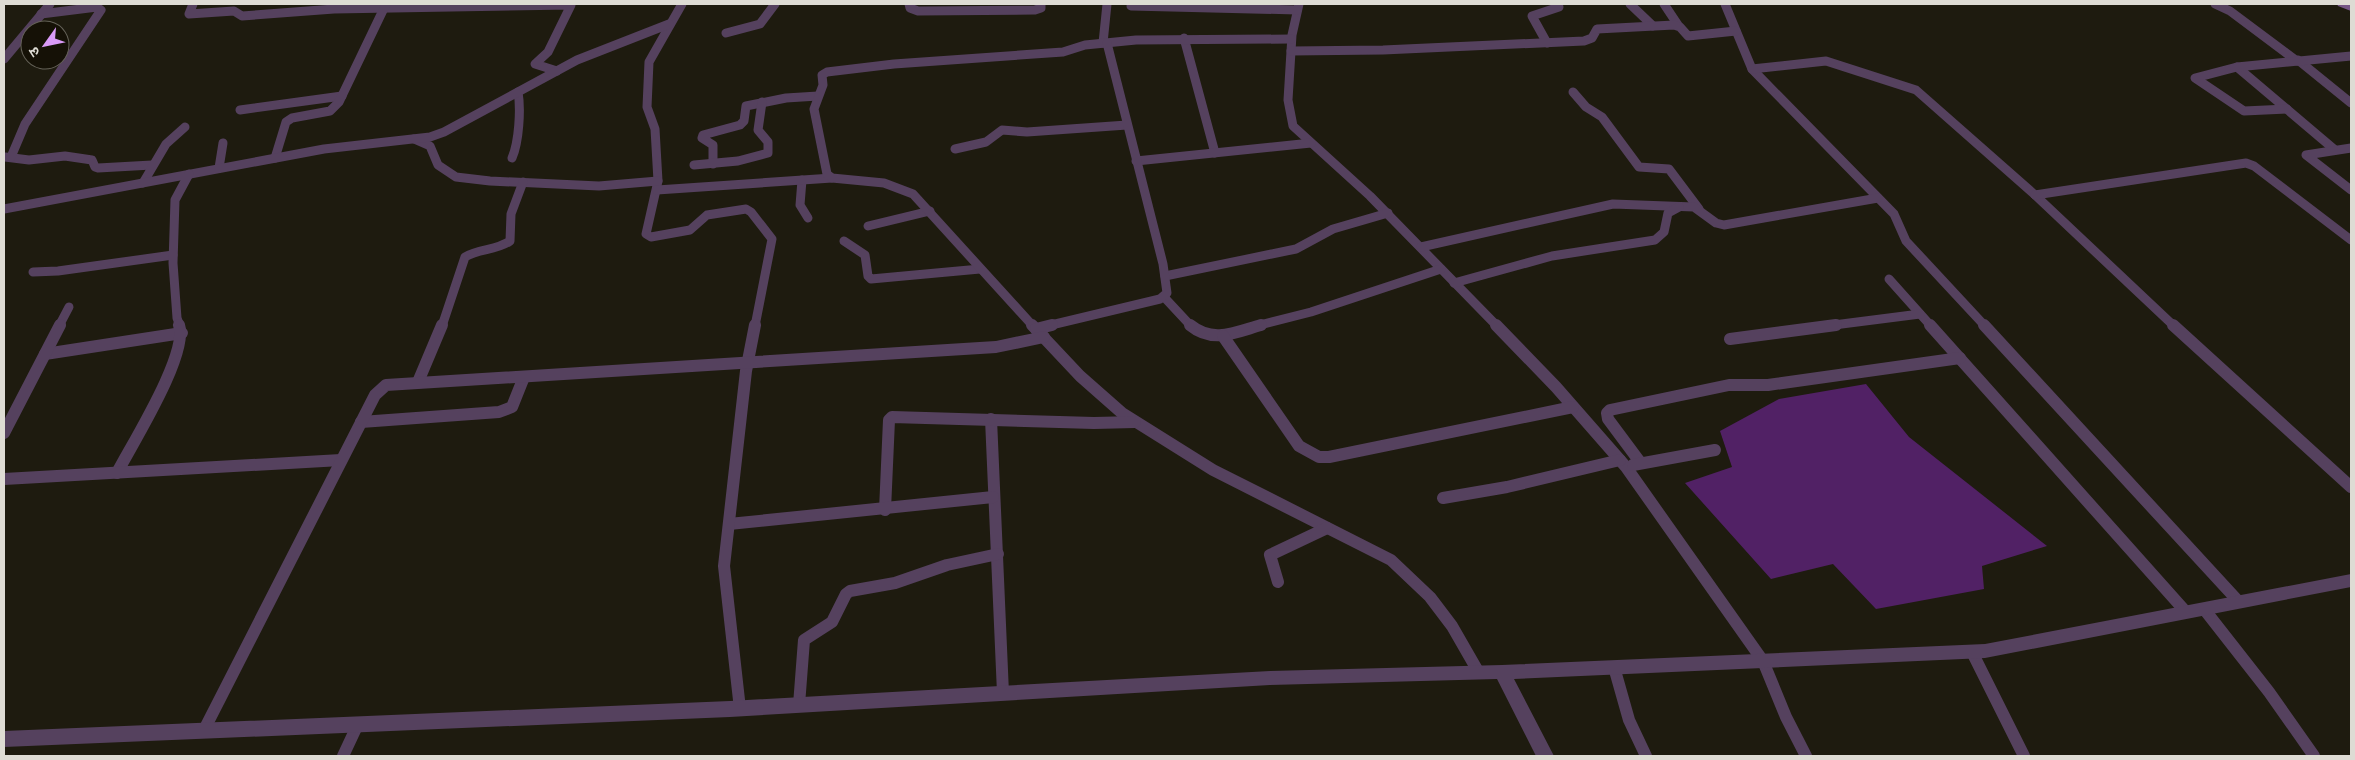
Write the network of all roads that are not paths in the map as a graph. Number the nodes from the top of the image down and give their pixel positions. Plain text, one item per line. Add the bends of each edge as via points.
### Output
1 (50, 4) edge
2 (194, 4) edge
3 (571, 4) edge
4 (682, 4) edge
5 (775, 4) edge
6 (908, 4) edge
7 (1041, 4) edge
8 (1107, 4) edge
9 (1630, 4) edge
10 (1664, 4) edge
11 (1725, 4) edge
12 (2215, 4) edge
13 (2342, 4) edge
14 (385, 6) edge
15 (1131, 6) dead end
16 (1298, 7) edge
17 (1559, 7) dead end
18 (2351, 8) edge
19 (41, 14) junction
20 (669, 24) junction
21 (1678, 25) junction
22 (1653, 26) junction
23 (1736, 31) junction
24 (726, 33) dead end
25 (1184, 38) junction
26 (1291, 39) junction
27 (1105, 43) junction
28 (1547, 43) junction
29 (1291, 51) junction
30 (2351, 56) edge
31 (4, 59) edge
32 (2298, 60) junction
33 (2238, 67) junction
34 (1752, 68) junction
35 (557, 71) junction
36 (518, 92) junction
37 (1573, 92) dead end
38 (342, 96) junction
39 (818, 96) junction
40 (2349, 99) edge
41 (762, 102) junction
42 (2287, 109) junction
43 (240, 110) dead end
44 (1127, 125) junction
45 (185, 127) dead end
46 (414, 139) junction
47 (223, 143) dead end
48 (1311, 143) junction
49 (2351, 148) edge
50 (955, 149) dead end
51 (2336, 150) junction
52 (1215, 153) junction
53 (7, 157) edge
54 (275, 158) junction
55 (512, 158) dead end
56 (1136, 161) junction
57 (713, 164) junction
58 (152, 165) junction
59 (694, 166) dead end
60 (220, 168) junction
61 (189, 174) junction
62 (832, 178) junction
63 (802, 180) junction
64 (523, 182) junction
65 (143, 183) junction
66 (657, 186) junction
67 (2351, 190) edge
68 (2035, 195) junction
69 (1878, 198) junction
70 (1681, 207) junction
71 (4, 209) edge
72 (1699, 209) junction
73 (930, 211) junction
74 (1388, 214) junction
75 (808, 218) dead end
76 (868, 226) dead end
77 (2351, 240) edge
78 (844, 242) dead end
79 (1421, 247) junction
80 (173, 255) junction
81 (980, 269) junction
82 (1441, 269) junction
83 (33, 272) dead end
84 (1165, 276) junction
85 (1889, 279) dead end
86 (1454, 283) junction
87 (1164, 297) junction
88 (69, 308) dead end
89 (1920, 314) junction
90 (182, 333) junction
91 (1040, 333) junction
92 (1223, 336) junction
93 (1730, 339) dead end
94 (45, 354) junction
95 (1960, 358) junction
96 (748, 362) junction
97 (524, 377) junction
98 (418, 382) junction
99 (1573, 407) junction
100 (990, 419) junction
101 (361, 422) junction
102 (1135, 422) junction
103 (4, 433) edge
104 (1715, 450) dead end
105 (341, 460) junction
106 (1640, 462) junction
107 (1623, 464) junction
108 (118, 473) junction
109 (4, 479) edge
110 (2351, 487) edge
111 (993, 497) junction
112 (1443, 498) dead end
113 (885, 510) junction
114 (729, 524) junction
115 (1327, 528) junction
116 (998, 554) junction
117 (2351, 580) edge
118 (1278, 582) dead end
119 (2239, 602) junction
120 (2204, 609) junction
121 (2186, 612) junction
122 (1972, 652) junction
123 (1763, 661) junction
124 (1614, 667) junction
125 (1502, 672) junction
126 (1478, 673) junction
127 (1003, 693) junction
128 (798, 705) junction
129 (740, 708) junction
130 (358, 724) junction
131 (204, 730) junction
132 (4, 739) edge
133 (343, 756) edge
134 (1545, 756) edge
135 (1646, 756) edge
136 (1803, 756) edge
137 (2024, 756) edge
138 (2314, 756) edge

1 - 19 street
2 - 14 street via 189,14 234,11 242,16
3 - 14 street via 430,9
3 - 35 street via 548,52 535,64
4 - 20 street
5 - 24 street via 760,24
6 - 7 street via 913,10 928,11 1035,10 1041,8
8 - 27 street
9 - 22 street
10 - 21 street
11 - 23 street
12 - 32 street via 2230,11
13 - 18 main road
14 - 38 street
15 - 16 street
16 - 26 street
17 - 28 street via 1532,16
19 - 31 street
19 - 53 street via 97,7 101,10 25,124
20 - 35 street
20 - 66 street via 649,62 647,107 655,129
21 - 22 street
21 - 23 street via 1688,36
22 - 28 street via 1597,29 1589,40
23 - 34 street
25 - 26 street
25 - 27 street
25 - 52 street
26 - 29 street
27 - 39 street via 1063,52 827,72 822,75 823,85
27 - 44 street
28 - 29 street
29 - 48 street via 1290,121 1296,131
30 - 32 street
32 - 33 street
32 - 40 street
33 - 42 street
33 - 42 street via 2195,78 2244,111
34 - 68 street via 1826,61 1872,78 1910,87
34 - 69 street
35 - 36 street
36 - 46 street via 444,132
36 - 55 street via 522,110 518,144
37 - 72 street via 1586,107 1602,117 1638,167 1669,169
38 - 43 street
38 - 54 street via 330,111 286,122
39 - 41 street
39 - 62 street via 814,109 827,174
41 - 57 street via 758,130 768,142 768,152 750,159
41 - 57 street via 746,106 744,121 740,125 703,135 702,138 713,145
42 - 51 street
44 - 50 street via 1027,132 1002,130 986,142
44 - 56 street
45 - 58 street via 172,136
46 - 54 street
46 - 64 street via 430,146 438,165 451,175
47 - 60 street
48 - 52 street
48 - 74 street
49 - 51 street
51 - 67 street via 2308,153 2307,157
52 - 56 street
53 - 58 street via 29,160 61,156 92,160 98,168
54 - 60 street
56 - 84 street
57 - 59 street
58 - 65 street
60 - 61 street
61 - 65 street
61 - 80 street via 175,200
62 - 63 street
62 - 73 street via 903,187
63 - 66 street
63 - 75 street via 800,205
64 - 66 street
64 - 98 street via 512,214 510,241 465,257 448,311
65 - 71 street
66 - 96 street via 648,237 690,230 707,215 746,209 772,240
68 - 77 street via 2246,163
68 - 110 street
69 - 72 street via 1732,225 1716,223
69 - 119 street via 1894,214 1906,241
70 - 72 street
70 - 79 street via 1613,204
70 - 86 street via 1668,213 1664,232 1655,240 1552,256
73 - 76 street
73 - 81 street
74 - 79 street
74 - 84 street via 1333,229 1296,249
78 - 81 street via 865,255 871,279
79 - 82 street
80 - 83 street
80 - 90 street
81 - 91 street
82 - 86 street
82 - 92 street via 1311,312
84 - 87 street via 1167,293
85 - 89 street
86 - 99 street
87 - 91 street
87 - 92 street via 1189,326 1207,336
88 - 94 street
89 - 93 street
89 - 95 street
90 - 94 street
90 - 108 street via 170,374
91 - 96 street via 996,347
91 - 102 street via 1080,376
92 - 99 street via 1299,446 1319,457
94 - 103 street
95 - 106 street via 1768,385 1736,384 1610,410 1608,419
95 - 121 street
96 - 97 street
96 - 114 street
97 - 98 street
97 - 101 street via 512,407 500,412
98 - 101 street via 379,389
99 - 107 street
100 - 102 street
100 - 111 street
100 - 113 street via 889,420
101 - 105 street
102 - 115 street via 1213,470
104 - 106 street
105 - 108 street
105 - 131 street
106 - 107 street
107 - 112 street
107 - 123 street
108 - 109 street
111 - 113 street
111 - 116 street
113 - 114 street
114 - 129 street via 724,566
115 - 118 street via 1270,555
115 - 126 street via 1391,560 1414,578 1449,621
116 - 127 street
116 - 128 street via 948,564 895,584 856,589 846,594 832,622 804,640
117 - 119 street
119 - 120 street
120 - 121 street
120 - 138 street via 2270,692
121 - 122 street
122 - 123 street
122 - 137 street
123 - 124 street
123 - 136 street
124 - 125 street
124 - 135 street via 1629,720
125 - 126 street
125 - 134 street
126 - 127 street via 1270,678
127 - 128 street
128 - 129 street
129 - 130 street
130 - 131 street
130 - 133 street
131 - 132 street

